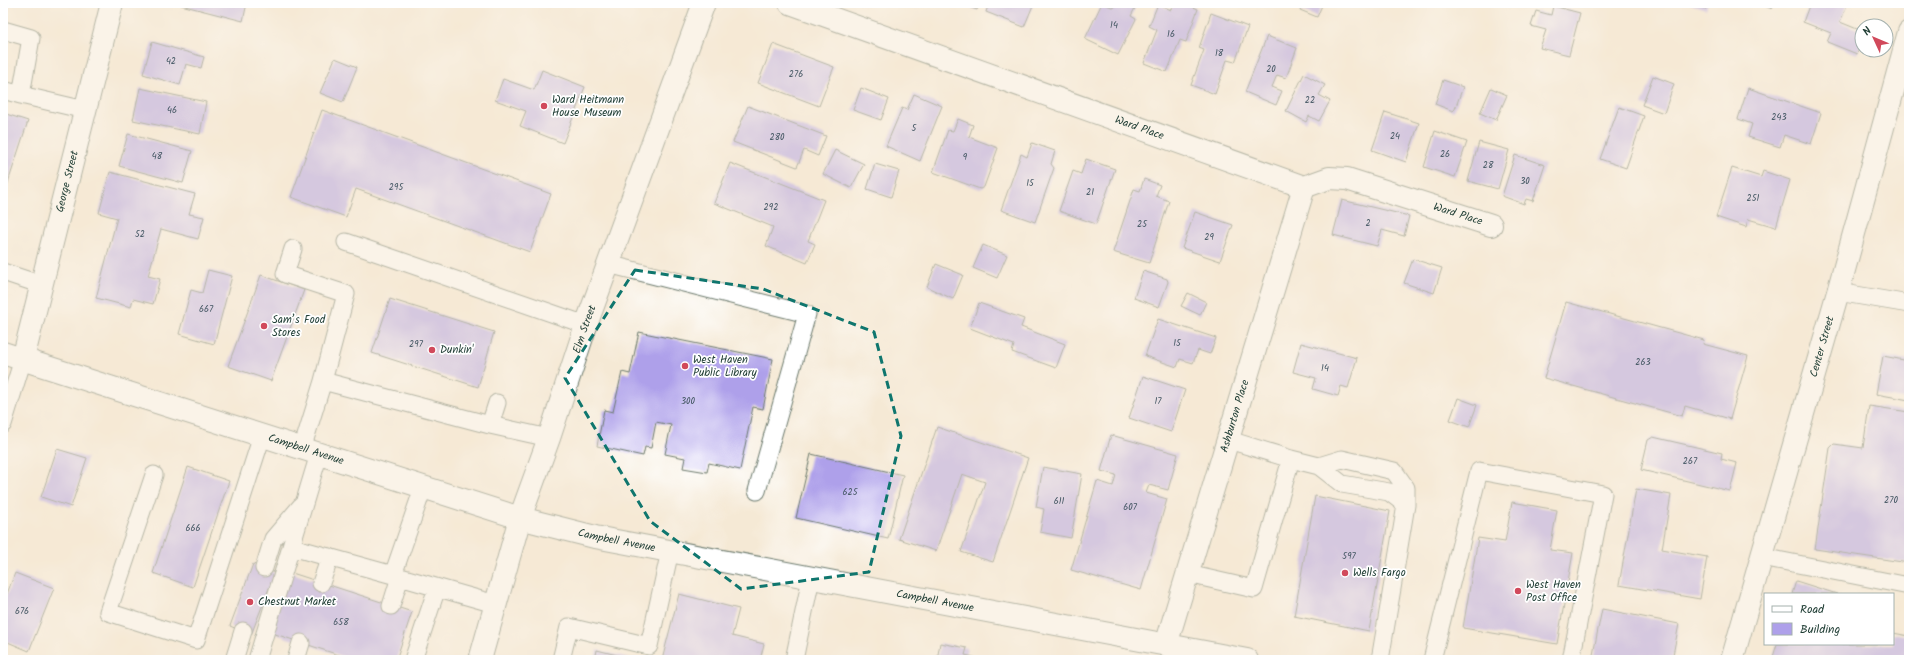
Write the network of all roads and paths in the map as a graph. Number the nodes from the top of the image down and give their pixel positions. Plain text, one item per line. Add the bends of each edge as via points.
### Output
1 (112, 3) edge
2 (704, 3) edge
3 (790, 3) edge
4 (3, 30) edge
5 (1909, 32) edge
6 (3, 90) edge
7 (21, 95) junction
8 (85, 110) junction
9 (1304, 187) junction
10 (1491, 225) dead end
11 (346, 242) dead end
12 (293, 249) dead end
13 (608, 264) junction
14 (3, 272) edge
15 (42, 285) junction
16 (1838, 292) junction
17 (1909, 304) edge
18 (586, 325) junction
19 (13, 356) edge
20 (323, 381) junction
21 (497, 404) dead end
22 (3, 424) edge
23 (490, 425) junction
24 (262, 436) junction
25 (549, 438) junction
26 (1229, 440) junction
27 (310, 451) junction
28 (1291, 459) junction
29 (1319, 466) junction
30 (154, 475) dead end
31 (423, 488) junction
32 (757, 491) dead end
33 (305, 502) junction
34 (1406, 505) junction
35 (520, 518) junction
36 (292, 547) junction
37 (670, 551) junction
38 (330, 557) junction
39 (1762, 557) junction
40 (264, 568) dead end
41 (1188, 574) junction
42 (396, 576) junction
43 (811, 578) junction
44 (321, 583) dead end
45 (1909, 586) edge
46 (437, 588) junction
47 (495, 604) junction
48 (391, 606) dead end
49 (243, 631) dead end
50 (301, 643) dead end
51 (1166, 645) junction
52 (234, 660) edge
53 (257, 660) edge
54 (296, 660) edge
55 (413, 660) edge
56 (480, 660) edge
57 (561, 660) edge
58 (794, 660) edge
59 (1247, 660) edge
60 (1380, 660) edge
61 (1432, 660) edge
62 (1571, 660) edge
63 (1732, 660) edge

1 - 8 street, George Street
2 - 13 street, Elm Street
3 - 9 street, Ward Place
4 - 7 lane via 31,38
5 - 16 street, Center Street
6 - 7 lane
7 - 8 lane
8 - 15 street, George Street
9 - 10 street, Ward Place via 1329,178 1346,179
9 - 26 street, Ashburton Place
11 - 18 lane
12 - 20 lane via 285,274 346,294
13 - 18 street, Elm Street
13 - 32 lane via 807,314
14 - 15 lane
15 - 19 street, George Street
16 - 17 lane
16 - 39 street, Center Street
18 - 25 street, Elm Street
19 - 22 lane
19 - 24 street, Campbell Avenue
20 - 23 lane
20 - 27 lane
21 - 23 lane
23 - 25 lane
24 - 27 street, Campbell Avenue
24 - 30 lane via 196,640 108,612
25 - 35 street, Elm Street
26 - 28 lane
26 - 41 street, Ashburton Place
27 - 31 street, Campbell Avenue
27 - 33 lane
28 - 29 lane
28 - 41 lane via 1254,589
29 - 34 lane via 1342,484 1389,492
29 - 34 lane via 1342,459 1394,471 1406,488
31 - 35 street, Campbell Avenue
31 - 42 lane
33 - 36 lane
33 - 40 lane via 273,539
34 - 60 lane
35 - 37 street, Campbell Avenue via 595,537
35 - 47 street, Elm Street
36 - 38 lane
36 - 53 lane
37 - 43 street, Campbell Avenue
37 - 57 lane via 649,646 569,627
38 - 42 lane
38 - 44 lane
39 - 45 lane
39 - 63 street, Center Street
41 - 51 street, Ashburton Place
42 - 46 lane
42 - 48 lane
43 - 51 street, Campbell Avenue
43 - 58 lane
46 - 47 lane
46 - 55 lane
47 - 56 street, Elm Street
49 - 52 lane
50 - 54 lane
51 - 59 street, Campbell Avenue
61 - 62 lane via 1479,471 1603,494

